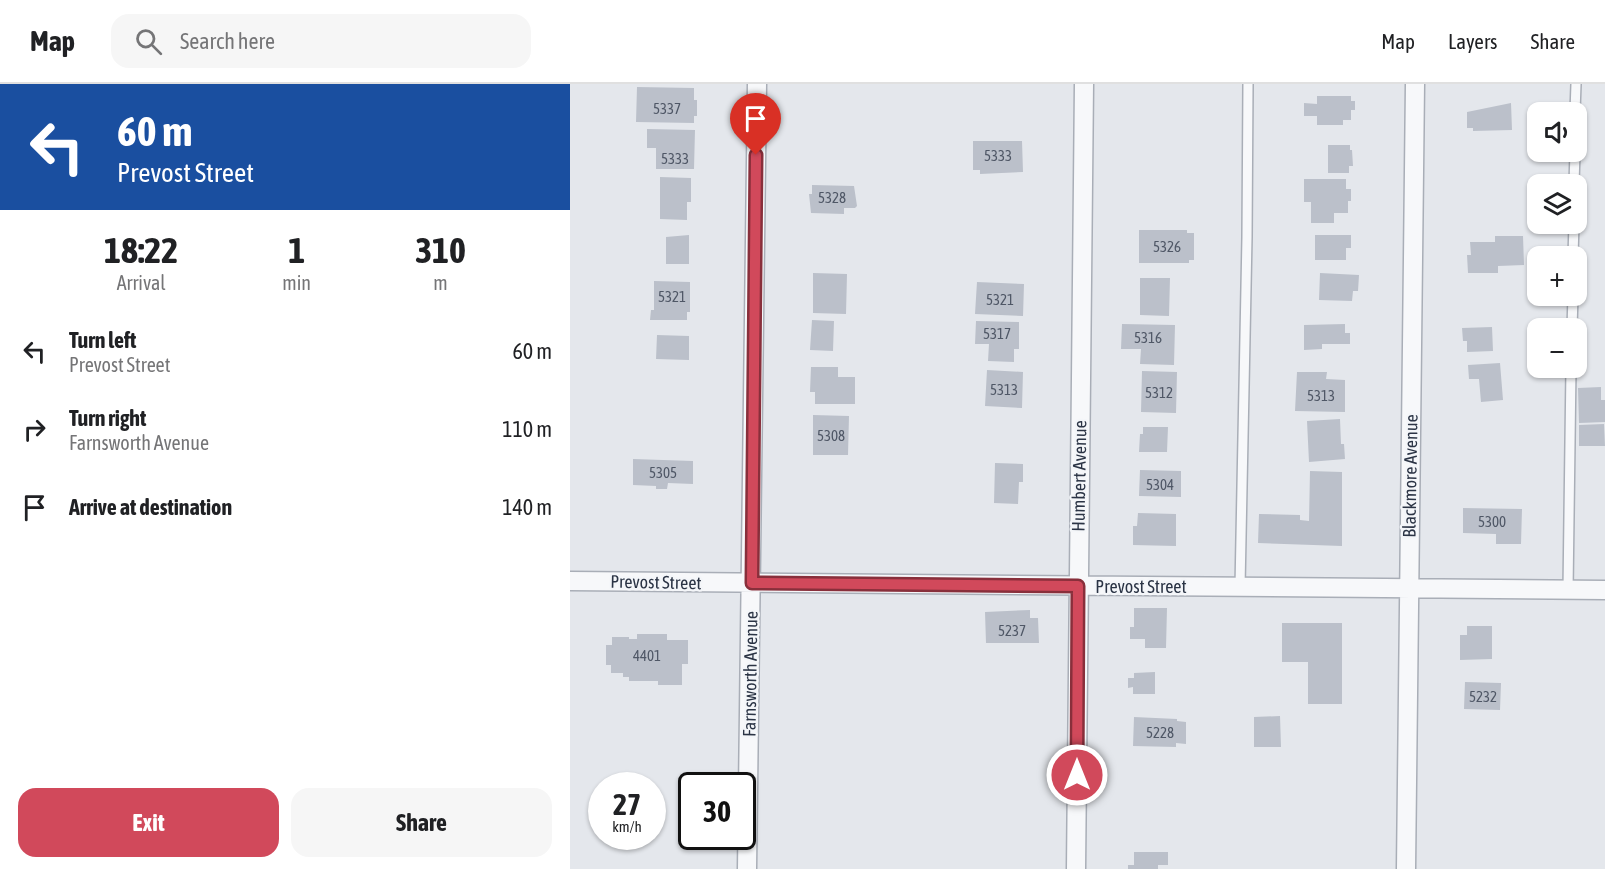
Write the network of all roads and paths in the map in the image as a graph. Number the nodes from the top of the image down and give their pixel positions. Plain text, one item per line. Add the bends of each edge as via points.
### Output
1 (757, 84) edge
2 (1084, 84) edge
3 (1248, 84) edge
4 (1415, 84) edge
5 (1576, 84) edge
6 (1575, 102) edge
7 (1572, 378) edge
8 (570, 581) edge
9 (752, 583) junction
10 (1078, 586) junction
11 (1240, 587) junction
12 (1409, 589) junction
13 (1568, 590) junction
14 (1605, 590) edge
15 (747, 869) edge
16 (1076, 869) edge
17 (1406, 869) edge

1 - 9 street, Farnsworth Avenue
2 - 10 street, Humbert Avenue
3 - 11 lane
4 - 12 street, Blackmore Avenue
5 - 6 lane
7 - 13 lane
8 - 9 street, Prevost Street
9 - 10 street, Prevost Street
9 - 15 street, Farnsworth Avenue
10 - 11 street, Prevost Street
10 - 16 street, Humbert Avenue
11 - 12 street, Prevost Street
12 - 13 street, Prevost Street
12 - 17 street, Blackmore Avenue
13 - 14 street, Prevost Street

